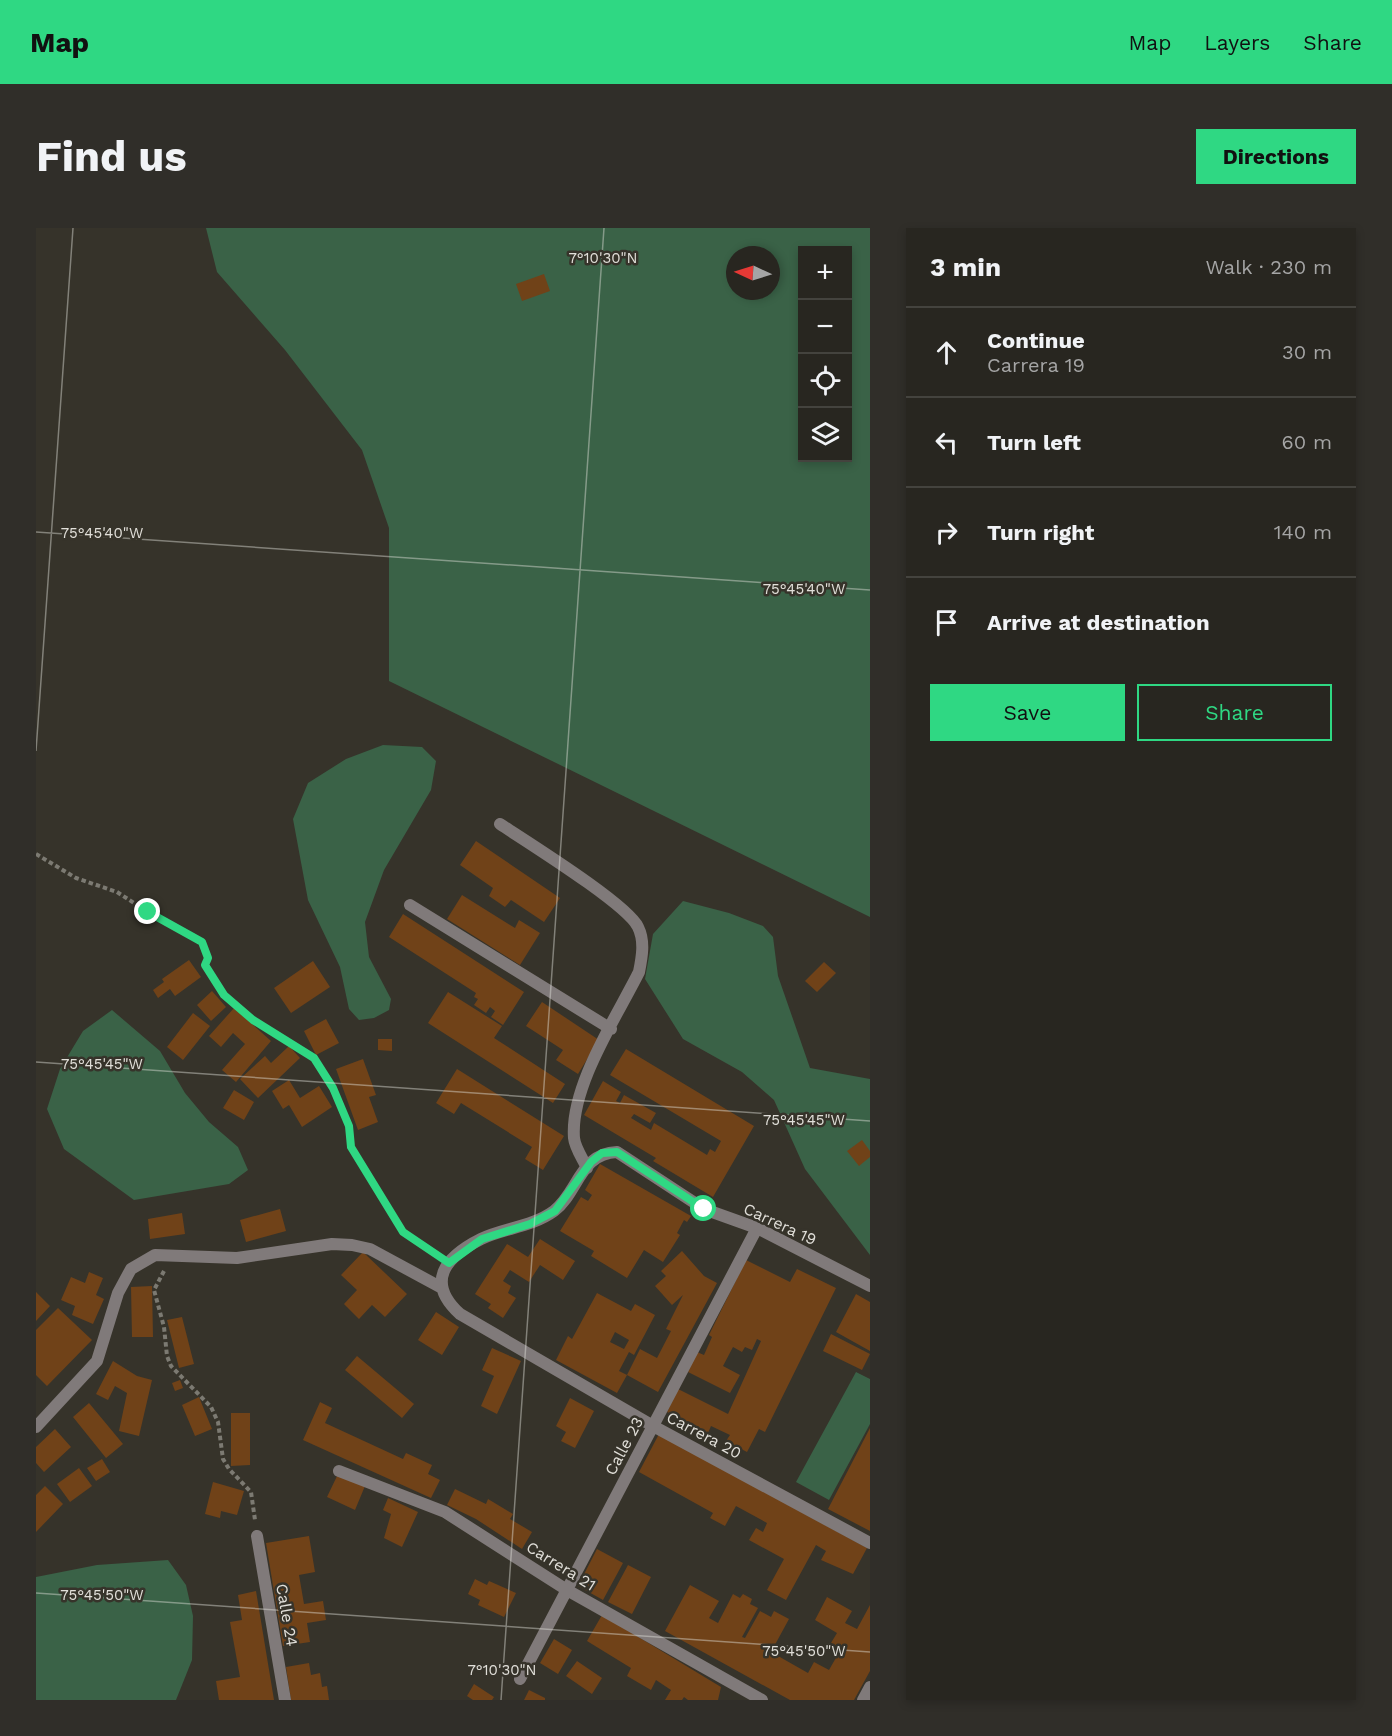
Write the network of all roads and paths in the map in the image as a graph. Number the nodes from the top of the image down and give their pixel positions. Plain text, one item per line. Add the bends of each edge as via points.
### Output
1 (500, 824) dead end
2 (36, 854) edge
3 (410, 905) dead end
4 (611, 1029) junction
5 (587, 1168) junction
6 (757, 1228) junction
7 (175, 1256) junction
8 (449, 1263) junction
9 (870, 1286) edge
10 (442, 1288) junction
11 (36, 1426) edge
12 (653, 1426) junction
13 (339, 1471) dead end
14 (257, 1536) joint
15 (870, 1543) edge
16 (567, 1590) junction
17 (520, 1679) dead end
18 (870, 1687) edge
19 (285, 1700) edge
20 (762, 1700) edge
21 (863, 1700) edge

1 - 4 street via 620,906 637,924 642,936 639,972
2 - 8 path via 76,878 117,891 202,942 208,958 205,965 224,995 253,1020 314,1058 333,1088 349,1126 351,1147 403,1232
3 - 4 street
4 - 5 street via 574,1115 574,1141
5 - 6 street, Carrera 19 via 602,1153 617,1152 704,1209
5 - 8 street via 555,1211 530,1224 482,1239
6 - 9 street, Carrera 19
6 - 12 street, Calle 23
7 - 10 street via 237,1258 332,1244 352,1245 370,1250
7 - 11 street via 155,1255 131,1269 118,1293 97,1361
7 - 14 path via 154,1290 167,1356 171,1366 211,1407 218,1422 223,1459 251,1492
8 - 10 street via 441,1277
10 - 12 street, Carrera 20 via 448,1304 460,1314
12 - 15 street, Carrera 20
12 - 16 street, Calle 23
13 - 16 street, Carrera 21 via 445,1512
14 - 19 street, Calle 24
16 - 17 street, Calle 23
16 - 20 street, Carrera 21
18 - 21 street

